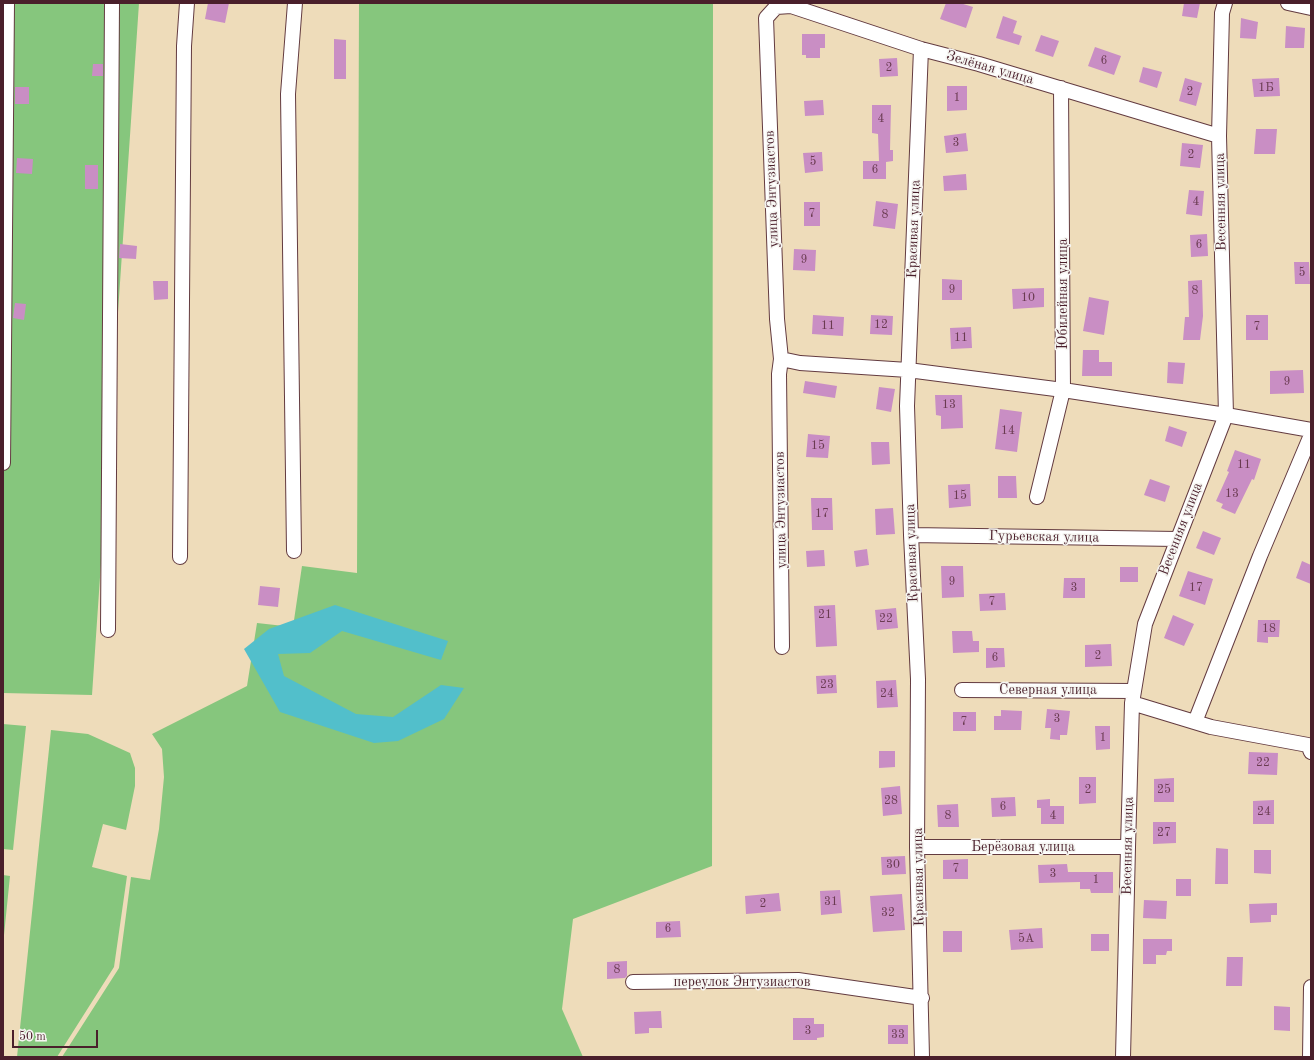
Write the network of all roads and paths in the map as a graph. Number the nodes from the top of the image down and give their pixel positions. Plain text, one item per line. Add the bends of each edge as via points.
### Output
1 (7, 3) edge
2 (112, 3) edge
3 (187, 3) edge
4 (295, 3) edge
5 (1225, 3) edge
6 (1288, 3) edge
7 (1311, 8) edge
8 (766, 18) joint
9 (921, 50) junction
10 (1061, 88) junction
11 (1219, 136) junction
12 (781, 359) junction
13 (908, 370) junction
14 (1063, 390) junction
15 (1226, 415) junction
16 (1311, 430) edge
17 (1311, 435) edge
18 (3, 462) edge
19 (1037, 497) dead end
20 (911, 535) junction
21 (1177, 539) junction
22 (294, 551) dead end
23 (180, 557) dead end
24 (108, 630) dead end
25 (782, 647) dead end
26 (962, 690) dead end
27 (1133, 697) junction
28 (1195, 722) junction
29 (1311, 752) edge
30 (917, 847) junction
31 (1128, 847) junction
32 (634, 982) dead end
33 (1311, 987) edge
34 (922, 998) junction
35 (922, 1057) edge
36 (1123, 1057) edge
37 (1310, 1057) edge

1 - 18 street
2 - 24 street
3 - 23 street via 184,46
4 - 22 street via 288,94
5 - 11 street, Весенняя улица via 1222,13
6 - 7 street
8 - 9 street, Зелёная улица via 776,7 791,6
8 - 12 street, улица Энтузиастов via 777,318
9 - 10 street, Зелёная улица
9 - 13 street, Красивая улица
10 - 11 street, Зелёная улица
10 - 14 street, Юбилейная улица
11 - 15 street, Весенняя улица
12 - 13 street via 800,363
12 - 25 street, улица Энтузиастов via 779,374
13 - 14 street
13 - 20 street, Красивая улица
14 - 15 street
14 - 19 street, Юбилейная улица
15 - 16 street
15 - 21 street, Весенняя улица
17 - 28 street
20 - 21 street, Гурьевская улица
20 - 30 street, Красивая улица via 918,679
21 - 27 street, Весенняя улица via 1145,624
26 - 27 street, Северная улица
27 - 28 street, Северная улица
27 - 31 street, Весенняя улица
28 - 29 street, Северная улица via 1308,745
30 - 31 street, Берёзовая улица
30 - 34 street, Красивая улица
31 - 36 street, Весенняя улица
32 - 34 street, переулок Энтузиастов via 798,980
33 - 37 street
34 - 35 street, Красивая улица

